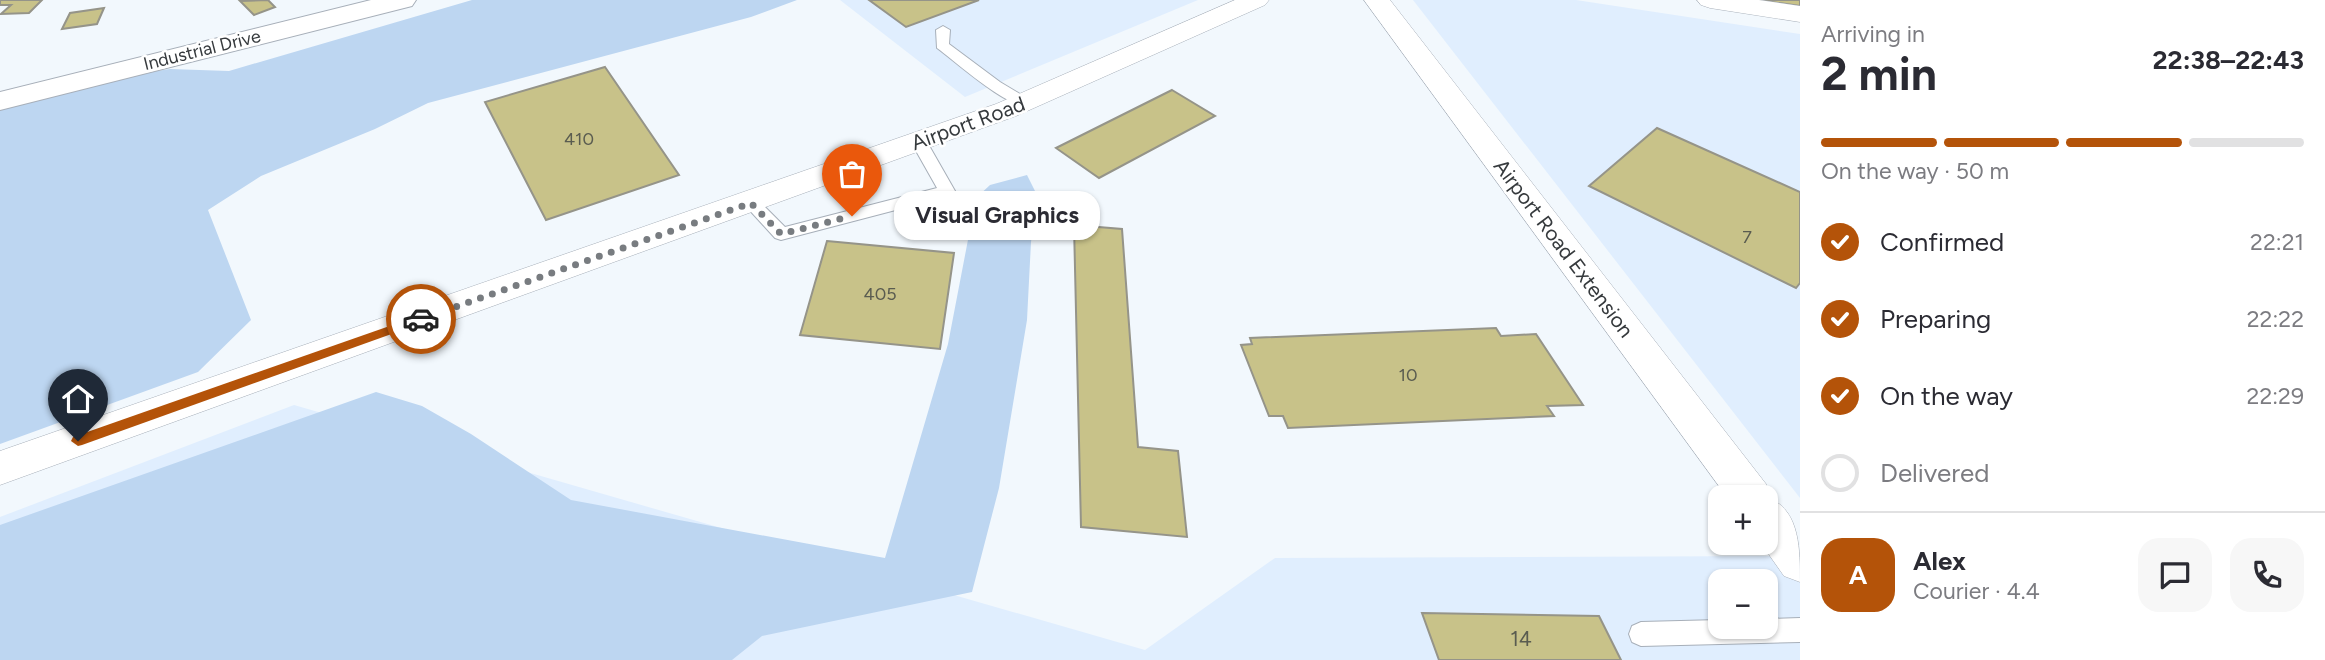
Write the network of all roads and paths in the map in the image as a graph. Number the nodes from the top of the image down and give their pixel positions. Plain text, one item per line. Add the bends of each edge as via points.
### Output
1 (403, 0) edge
2 (1256, 0) edge
3 (1377, 0) edge
4 (1710, 0) edge
5 (1800, 14) edge
6 (943, 30) dead end
7 (0, 101) edge
8 (1025, 103) junction
9 (919, 142) junction
10 (751, 203) junction
11 (0, 468) edge
12 (1742, 485) edge
13 (1778, 532) edge
14 (1800, 562) edge
15 (1800, 630) edge
16 (1641, 634) dead end

1 - 7 street, Industrial Drive
2 - 8 street, Airport Road
3 - 12 street, Airport Road Extension
4 - 5 street
6 - 8 lane via 942,46
8 - 9 street, Airport Road
9 - 10 street, Airport Road
9 - 10 lane via 947,191 781,234
10 - 11 street, Airport Road
13 - 14 street
15 - 16 lane

